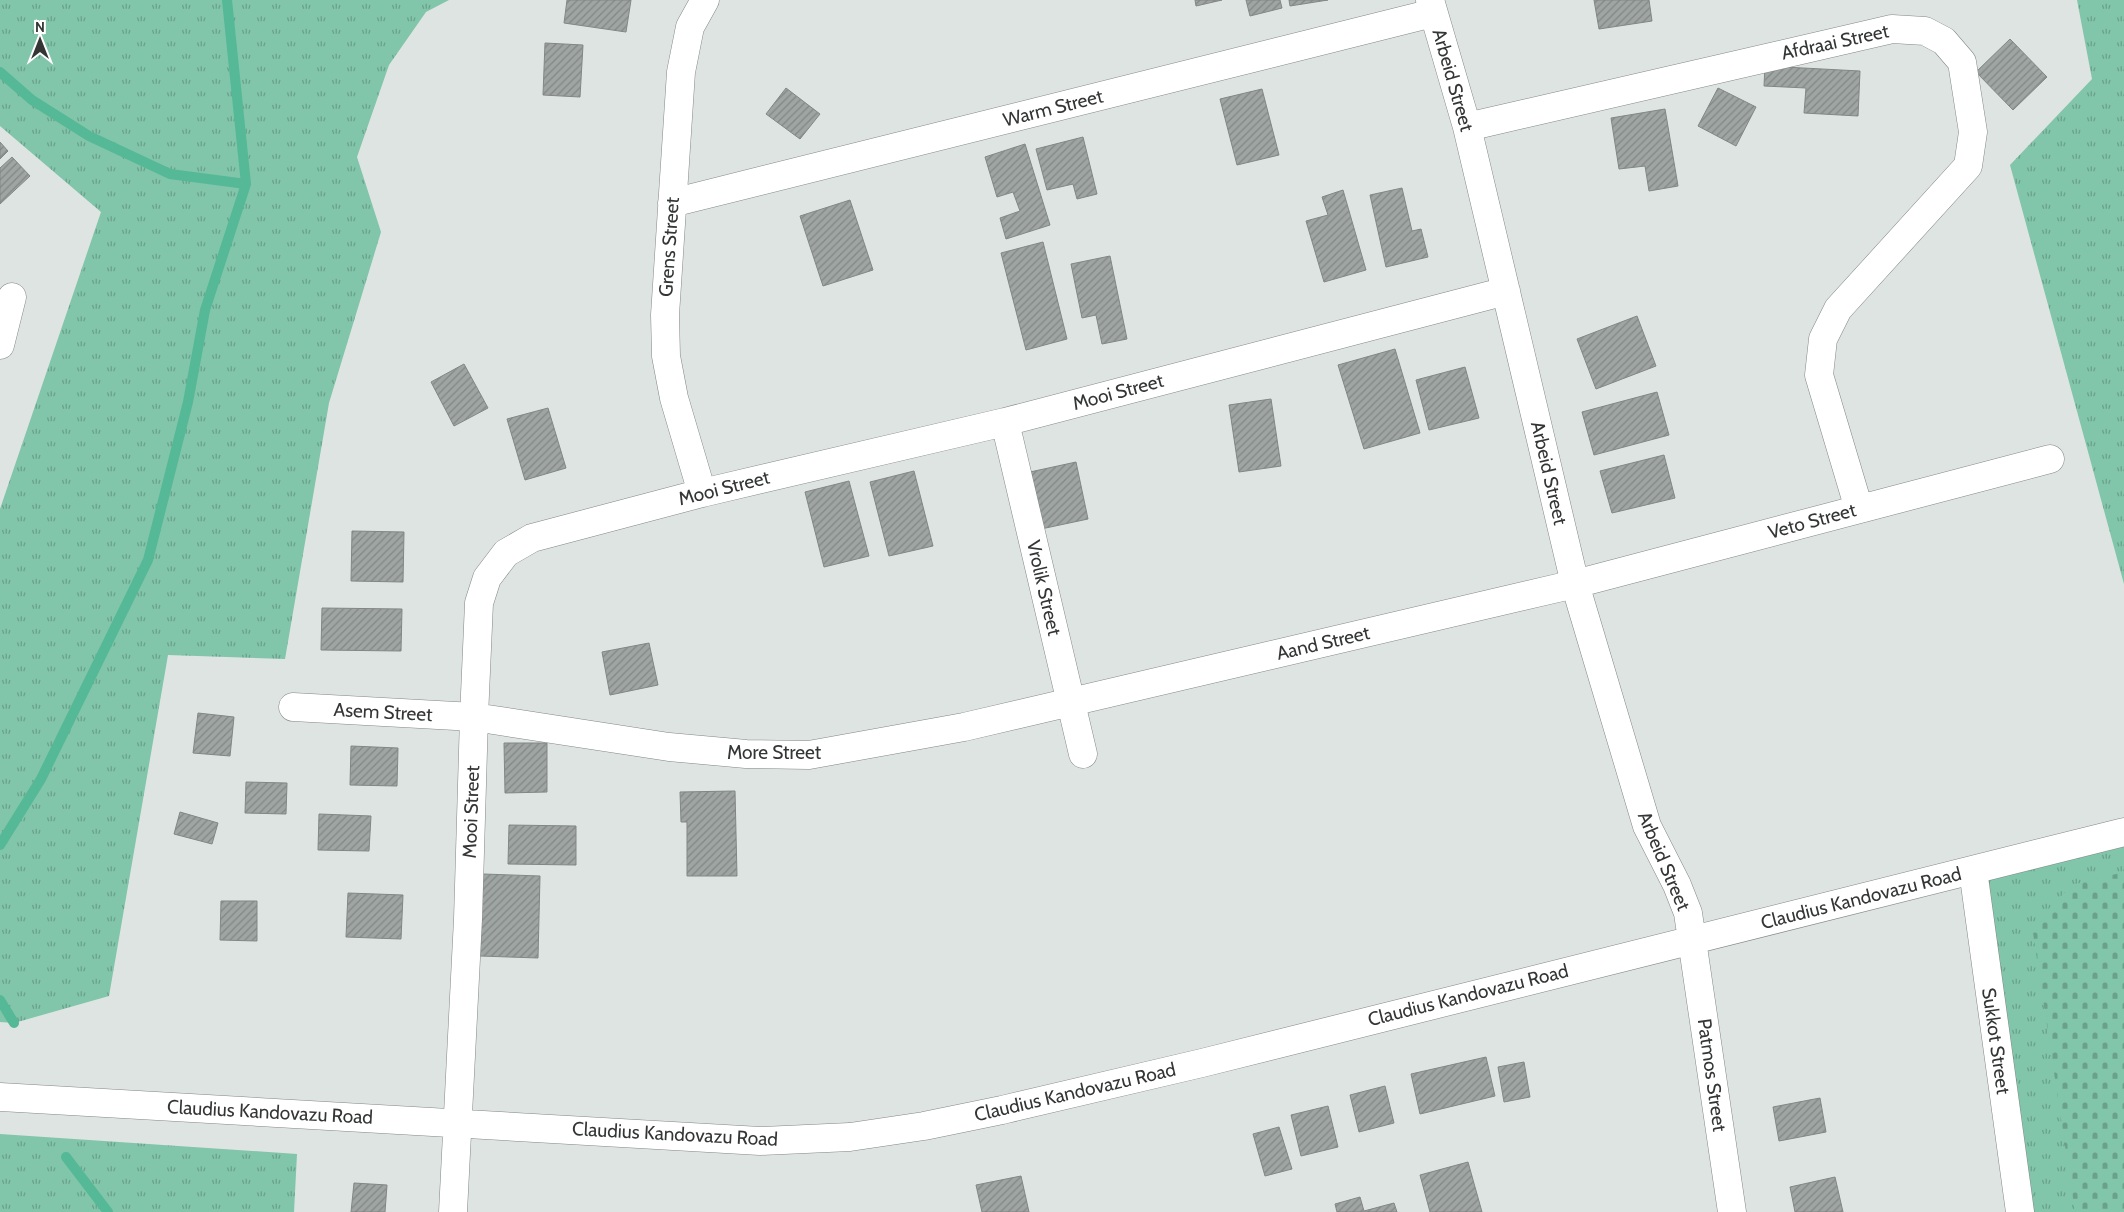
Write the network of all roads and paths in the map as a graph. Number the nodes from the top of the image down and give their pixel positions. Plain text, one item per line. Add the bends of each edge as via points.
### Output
1 (705, 0) edge
2 (1432, 7) edge
3 (1467, 128) junction
4 (672, 203) junction
5 (1506, 291) junction
6 (12, 297) dead end
7 (0, 345) edge
8 (1005, 422) junction
9 (2050, 459) dead end
10 (702, 493) junction
11 (1858, 509) junction
12 (1575, 584) junction
13 (1071, 701) junction
14 (293, 707) dead end
15 (474, 717) junction
16 (1083, 754) dead end
17 (2124, 832) edge
18 (1973, 870) junction
19 (1692, 939) junction
20 (0, 1097) edge
21 (458, 1122) junction
22 (453, 1212) edge
23 (1732, 1212) edge
24 (2020, 1212) edge

1 - 4 street, Grens Street via 690,27 681,72
2 - 3 street, Arbeid Street
2 - 4 street, Warm Street
3 - 5 street, Arbeid Street
3 - 11 street, Afdraai Street via 1892,29 1925,31 1944,41 1962,62 1972,132 1968,166 1838,309 1823,339 1818,374
4 - 10 street, Grens Street via 665,315 666,356 674,398
5 - 8 street, Mooi Street
5 - 12 street, Arbeid Street
6 - 7 street
8 - 10 street, Mooi Street
8 - 13 street, Vrolik Street
9 - 11 street, Veto Street
10 - 15 street, Mooi Street via 532,538 506,553 487,578 479,603
11 - 12 street, Veto Street
12 - 13 street, Aand Street
12 - 19 street, Arbeid Street via 1647,826 1677,885 1688,913
13 - 15 street, More Street via 964,727 809,755 746,754 669,747
13 - 16 street, Vrolik Street
14 - 15 street, Asem Street
15 - 21 street, Mooi Street
17 - 18 street, Claudius Kandovazu Road
18 - 19 street, Claudius Kandovazu Road
18 - 24 street, Sukkot Street
19 - 21 street, Claudius Kandovazu Road via 1202,1063 1002,1110 850,1137 760,1140
19 - 23 street, Patmos Street
20 - 21 street, Claudius Kandovazu Road
21 - 22 street, Mooi Street

